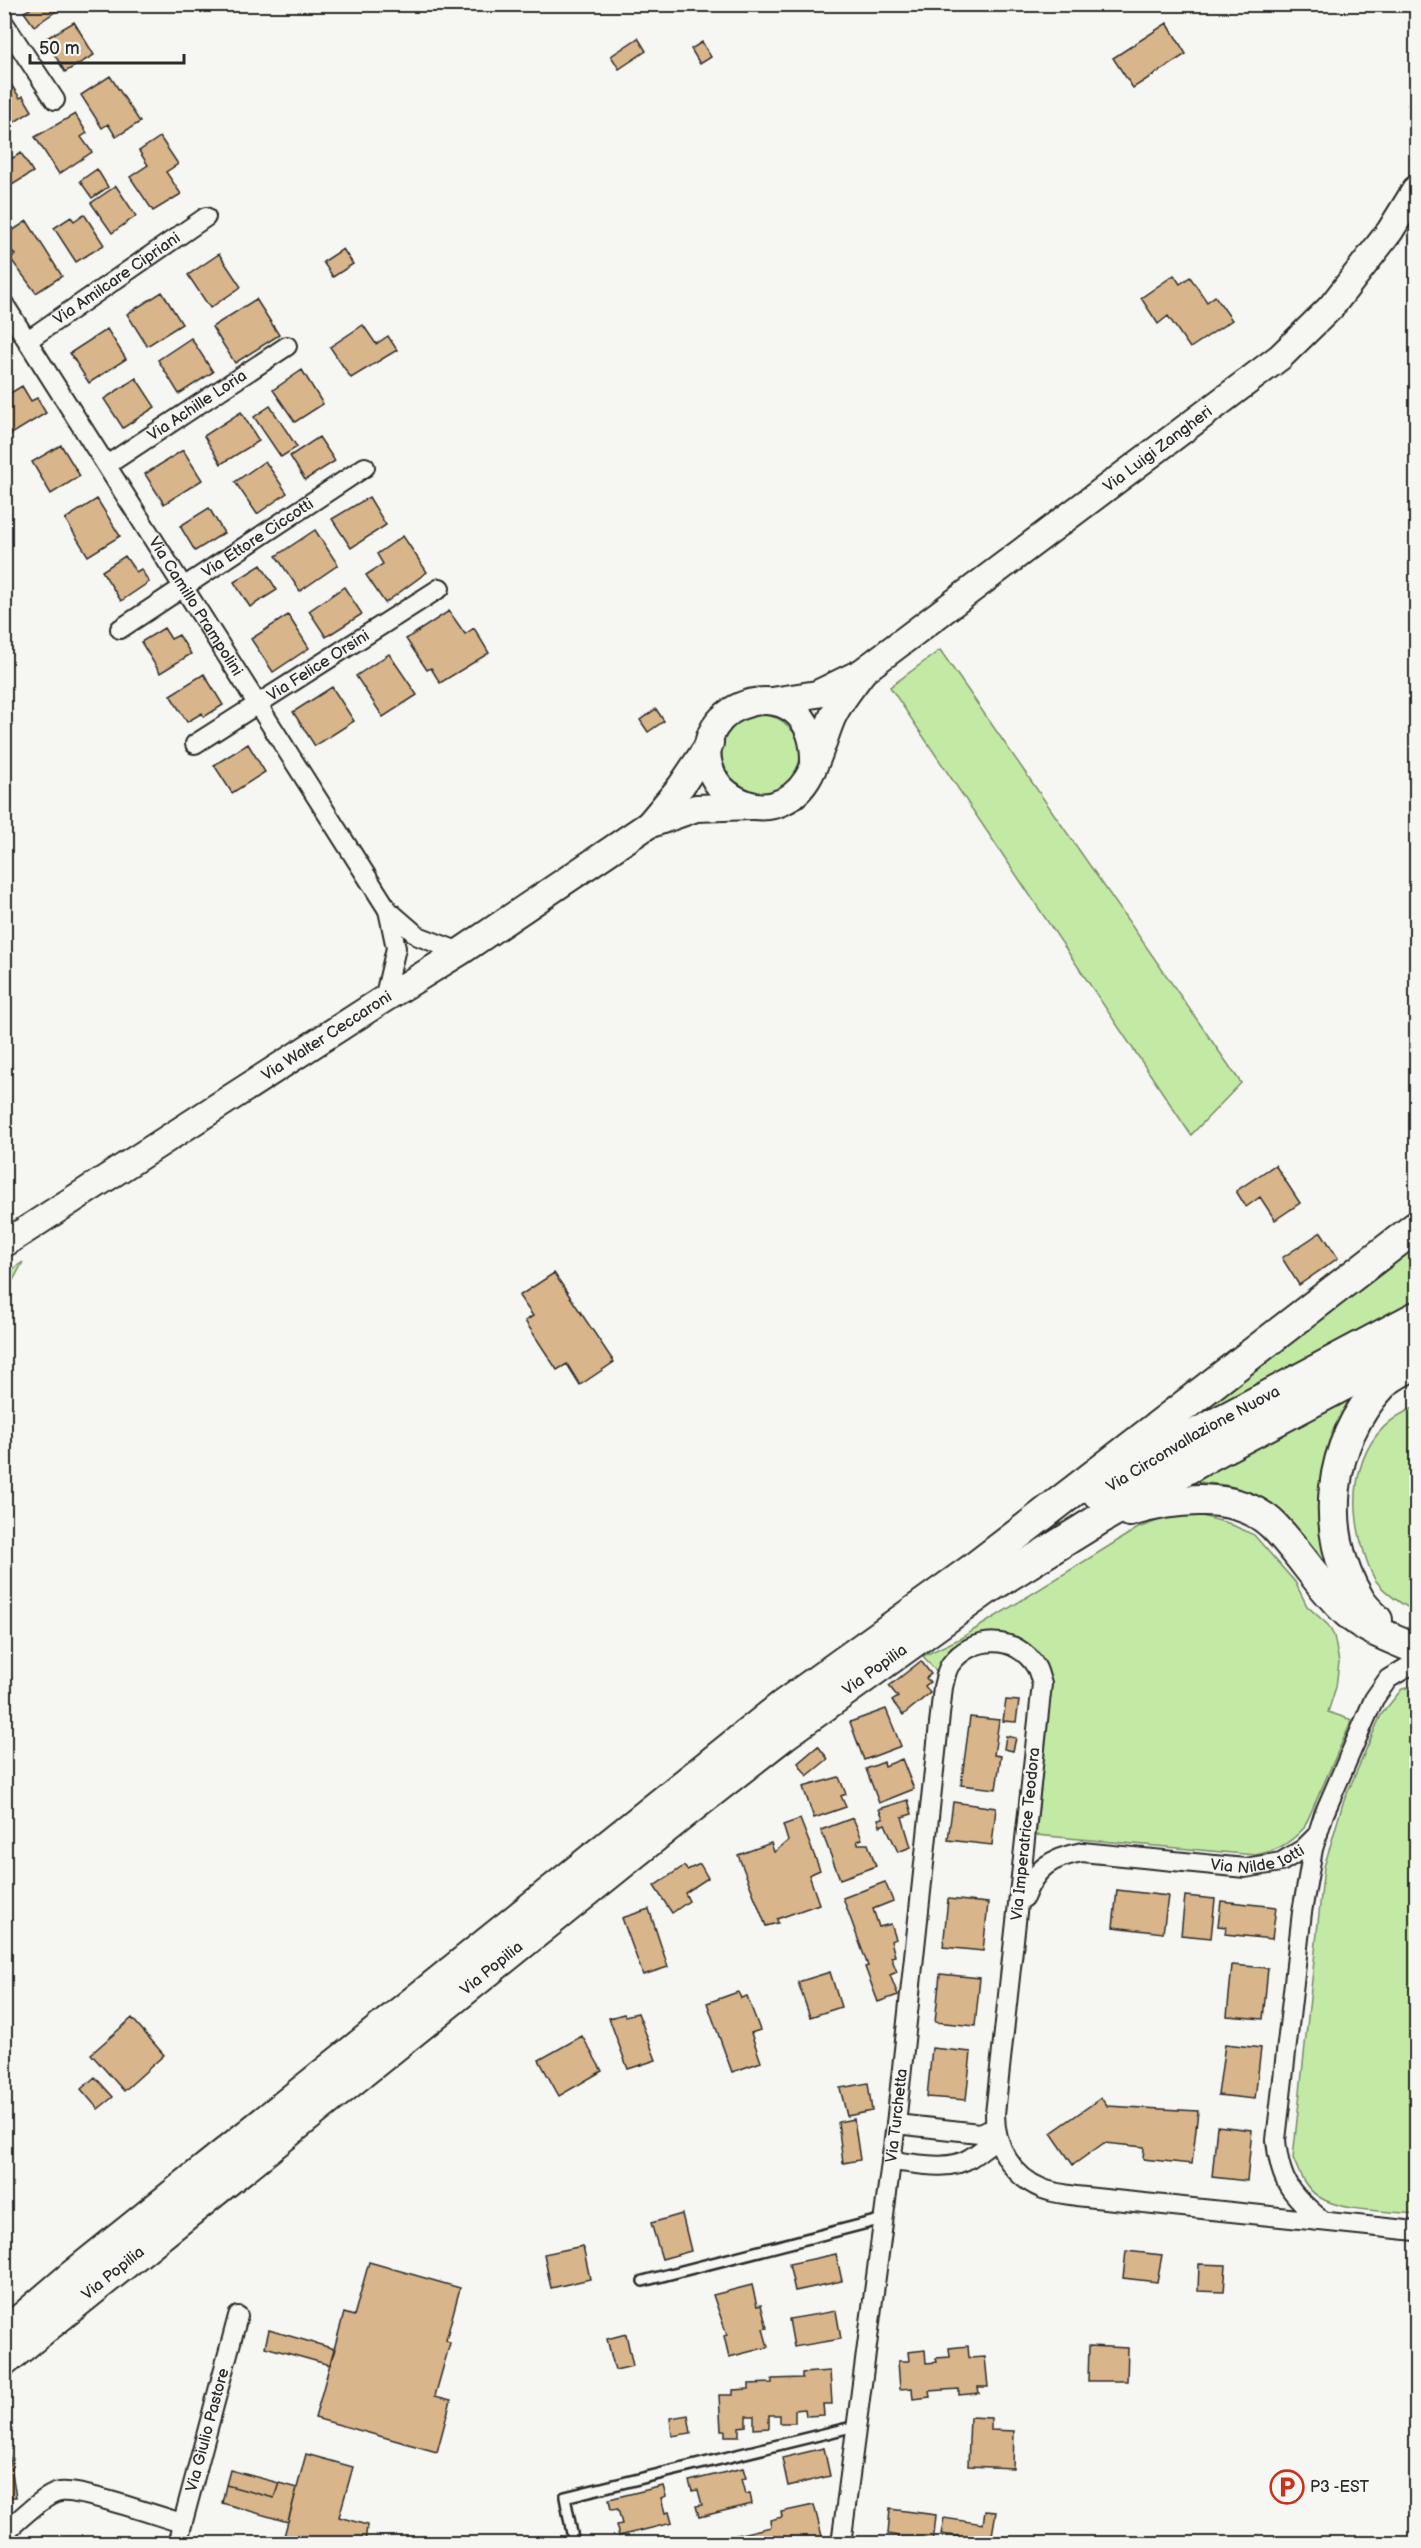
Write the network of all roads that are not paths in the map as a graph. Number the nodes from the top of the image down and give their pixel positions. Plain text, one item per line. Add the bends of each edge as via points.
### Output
1 (4, 23) edge
2 (56, 100) dead end
3 (1416, 189) edge
4 (206, 217) dead end
5 (4, 304) edge
6 (28, 340) junction
7 (287, 346) dead end
8 (107, 465) junction
9 (365, 467) dead end
10 (183, 587) junction
11 (440, 588) dead end
12 (120, 629) dead end
13 (862, 672) junction
14 (772, 701) junction
15 (257, 704) junction
16 (710, 743) junction
17 (195, 744) dead end
18 (814, 764) junction
19 (752, 806) junction
20 (648, 825) junction
21 (388, 910) junction
22 (460, 952) junction
23 (384, 999) junction
24 (1416, 1227) edge
25 (4, 1245) edge
26 (1416, 1317) edge
27 (1416, 1347) edge
28 (1416, 1362) edge
29 (1098, 1520) junction
30 (980, 1579) junction
31 (1405, 1643) edge
32 (1416, 1662) edge
33 (943, 1687) joint
34 (1318, 1833) junction
35 (1018, 1913) junction
36 (896, 2124) junction
37 (996, 2134) junction
38 (891, 2161) junction
39 (883, 2218) junction
40 (1323, 2221) junction
41 (1416, 2231) edge
42 (643, 2282) dead end
43 (238, 2316) dead end
44 (4, 2334) edge
45 (4, 2361) edge
46 (856, 2426) junction
47 (182, 2523) junction
48 (4, 2533) edge
49 (177, 2544) edge
50 (574, 2544) edge
51 (841, 2544) edge

1 - 2 street
3 - 13 street, Via Luigi Zangheri via 1390,231 1331,307 1280,357
4 - 6 street, Via Amilcare Cipriani
5 - 6 street, Via Camillo Prampolini
6 - 8 street, Via Camillo Prampolini
7 - 8 street, Via Achille Loria
8 - 10 street, Via Camillo Prampolini
9 - 10 street, Via Ettore Ciccotti
10 - 12 street, Via Ettore Ciccotti
10 - 15 street, Via Camillo Prampolini
11 - 15 street, Via Felice Orsini
13 - 14 street, Via Luigi Zangheri via 817,694
13 - 18 street, Via Luigi Zangheri via 833,716
14 - 16 street, Via Walter Ceccaroni via 755,700 732,710 715,728
14 - 18 street via 788,706 801,717 815,747
15 - 17 street, Via Felice Orsini
15 - 21 street, Via Camillo Prampolini
16 - 19 street via 709,760 718,783 736,800
16 - 20 street, Via Walter Ceccaroni
18 - 19 street, Via Walter Ceccaroni via 798,792 784,802
19 - 20 street, Via Walter Ceccaroni via 696,808
20 - 22 street, Via Walter Ceccaroni
21 - 22 street, Via Camillo Prampolini via 418,936
21 - 23 street, Via Camillo Prampolini via 396,948
22 - 23 street, Via Walter Ceccaroni
23 - 25 street, Via Walter Ceccaroni
24 - 30 main road
26 - 30 main road, Via Circonvallazione Nuova via 1198,1433
27 - 29 main road, Via Circonvallazione Nuova via 1209,1456
28 - 31 main road via 1382,1384 1358,1419 1341,1455 1334,1491 1333,1526 1359,1600
29 - 30 main road, Via Circonvallazione Nuova
29 - 31 main road via 1150,1505 1196,1501 1226,1502 1254,1512 1272,1524 1348,1612 1369,1629
30 - 44 main road, Via Popilia via 782,1706
30 - 45 main road, Via Popilia
32 - 34 street, Via Nilde Iotti via 1388,1679 1374,1698
33 - 35 street, Via Imperatrice Teodora via 949,1667 961,1653 977,1644 992,1641 1012,1645 1037,1667 1042,1684
33 - 36 street, Via Turchetta
34 - 35 street, Via Nilde Iotti via 1304,1849 1281,1862 1245,1868 1082,1852 1059,1856 1030,1883
34 - 40 street via 1302,1912 1276,2140 1278,2165 1285,2181 1297,2199
35 - 37 street, Via Imperatrice Teodora
36 - 37 street
36 - 38 street, Via Turchetta
37 - 38 street via 970,2158 952,2166
37 - 40 street via 1011,2165 1043,2189 1076,2196
38 - 39 street, Via Turchetta
39 - 42 lane
39 - 46 street, Via Turchetta
40 - 41 street
43 - 47 street, Via Giulio Pastore
46 - 50 lane via 565,2497
46 - 51 street, Via Turchetta
47 - 48 street via 78,2493 59,2492
47 - 49 street, Via Giulio Pastore

